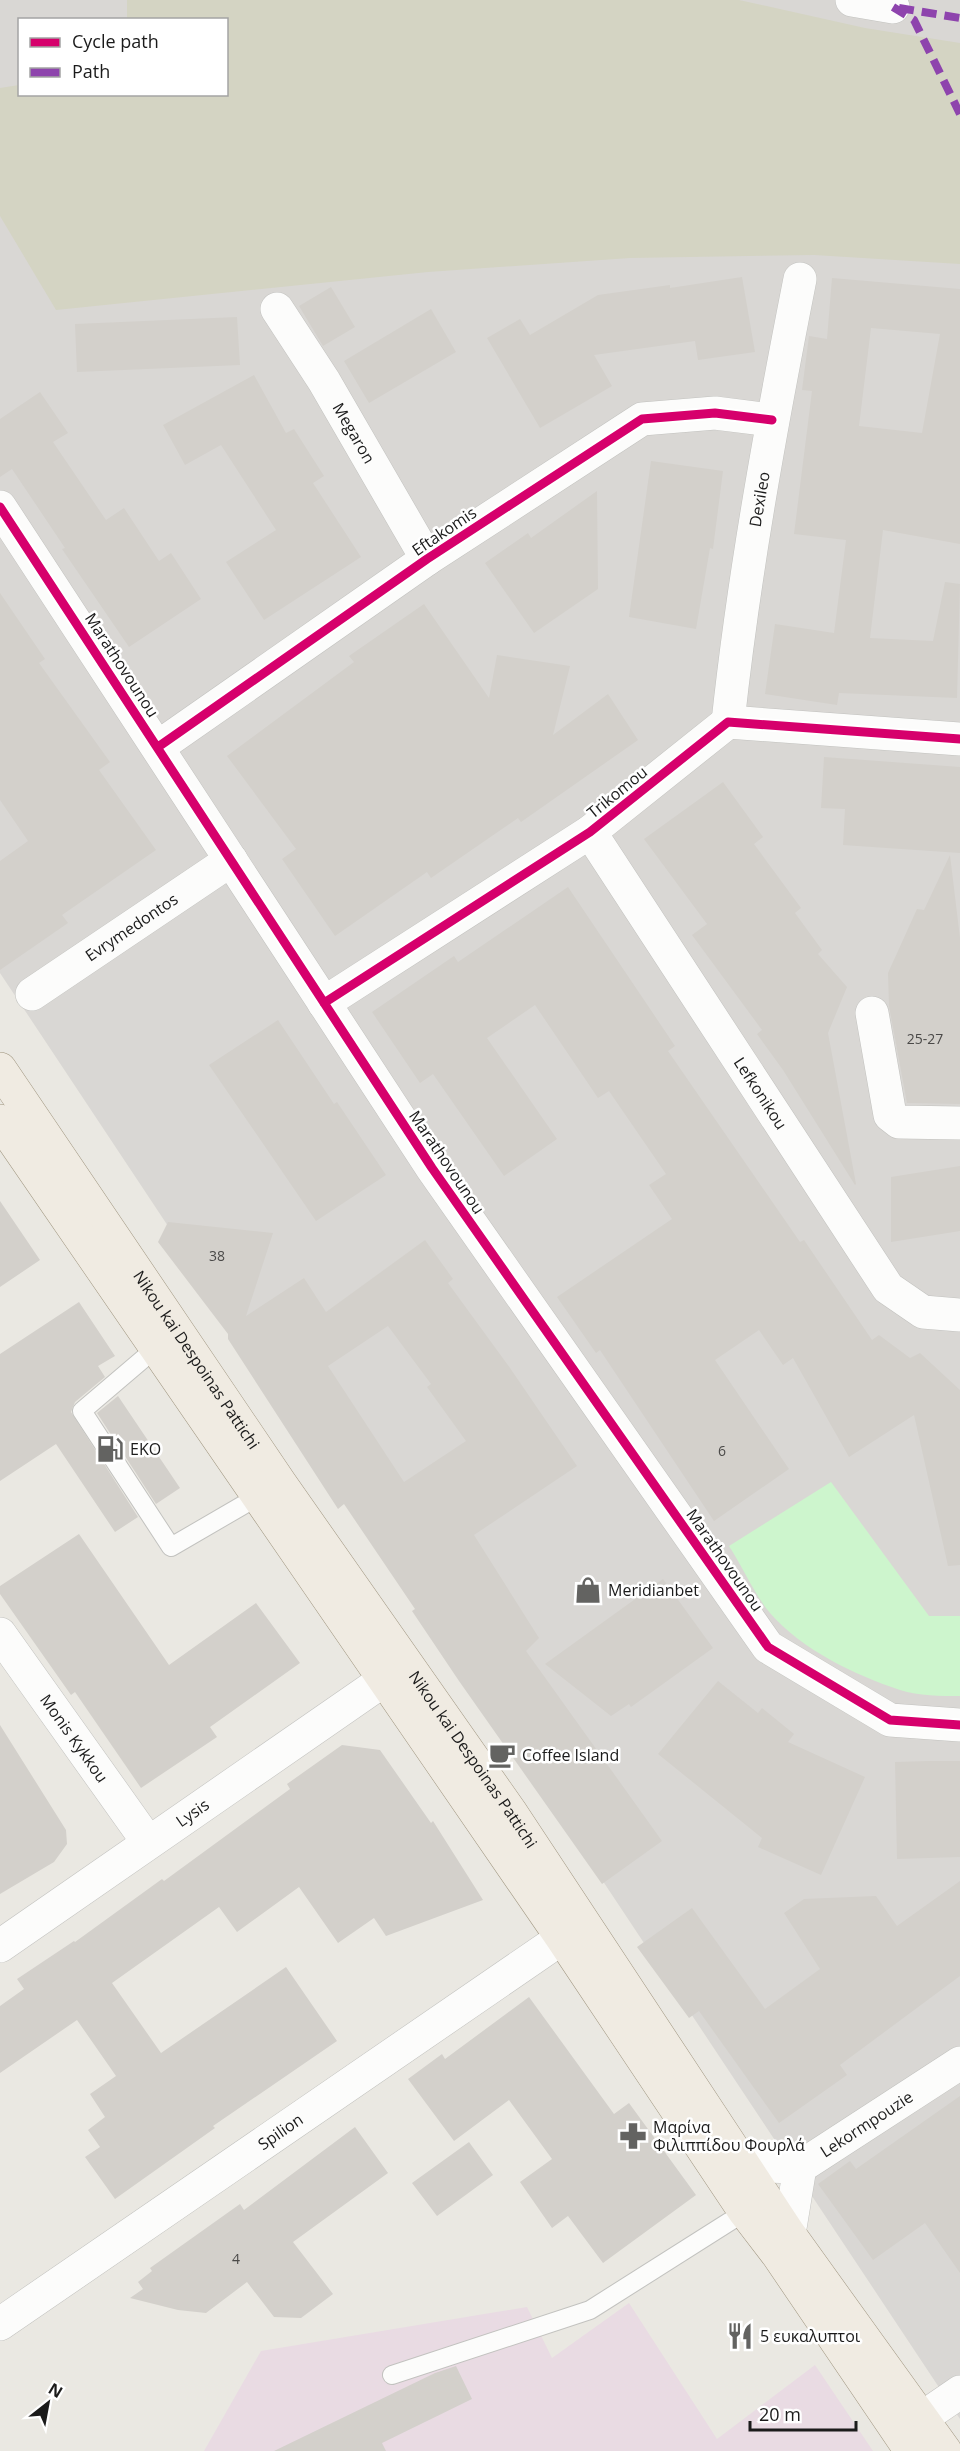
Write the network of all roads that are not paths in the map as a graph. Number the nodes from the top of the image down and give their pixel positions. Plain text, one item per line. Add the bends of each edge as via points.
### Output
1 (852, 0) edge
2 (894, 7) dead end
3 (800, 279) dead end
4 (277, 309) dead end
5 (772, 420) junction
6 (0, 507) edge
7 (427, 560) junction
8 (728, 722) junction
9 (960, 739) edge
10 (158, 747) junction
11 (590, 832) junction
12 (231, 860) junction
13 (32, 994) dead end
14 (324, 1003) junction
15 (872, 1013) dead end
16 (0, 1069) edge
17 (0, 1121) edge
18 (960, 1123) edge
19 (960, 1315) edge
20 (156, 1348) junction
21 (257, 1497) junction
22 (0, 1634) edge
23 (384, 1680) junction
24 (960, 1725) edge
25 (148, 1842) junction
26 (562, 1938) junction
27 (0, 1946) edge
28 (960, 2063) edge
29 (729, 2165) junction
30 (800, 2167) junction
31 (755, 2205) junction
32 (789, 2234) junction
33 (0, 2324) edge
34 (392, 2374) dead end
35 (960, 2392) edge
36 (922, 2418) junction
37 (911, 2451) edge
38 (945, 2451) edge

1 - 2 street
3 - 5 street, Dexileo
4 - 7 street, Megaron via 324,381
5 - 7 street, Eftakomis via 715,413 642,419
5 - 8 street, Dexileo
6 - 10 street, Marathovounou
7 - 10 street, Eftakomis
8 - 9 street
8 - 11 street, Trikomou
10 - 12 street, Marathovounou
11 - 14 street, Trikomou
11 - 19 street, Lefkonikou via 888,1288 923,1312
12 - 13 street, Evrymedontos
12 - 14 street, Marathovounou
14 - 24 street, Marathovounou via 518,1292 768,1647 890,1719
15 - 18 street via 890,1115 899,1122
16 - 29 main road, Nikou kai Despoinas Pattichi via 274,1474 512,1814
17 - 20 main road, Nikou kai Despoinas Pattichi
20 - 21 main road, Nikou kai Despoinas Pattichi
20 - 21 lane via 82,1411 171,1546
21 - 23 main road, Nikou kai Despoinas Pattichi
22 - 25 street, Monis Kykkou
23 - 25 street, Lysis
23 - 26 main road, Nikou kai Despoinas Pattichi
25 - 27 street, Lysis
26 - 29 main road, Nikou kai Despoinas Pattichi
26 - 33 street, Spilion
28 - 30 street, Lekormpouzie
29 - 30 street
29 - 31 main road, Nikou kai Despoinas Pattichi
30 - 32 street
31 - 32 main road, Nikou kai Despoinas Pattichi
31 - 34 lane via 590,2310
31 - 37 main road, Nikou kai Despoinas Pattichi via 778,2255
32 - 36 main road, Nikou kai Despoinas Pattichi
35 - 36 street
36 - 38 main road, Nikou kai Despoinas Pattichi

